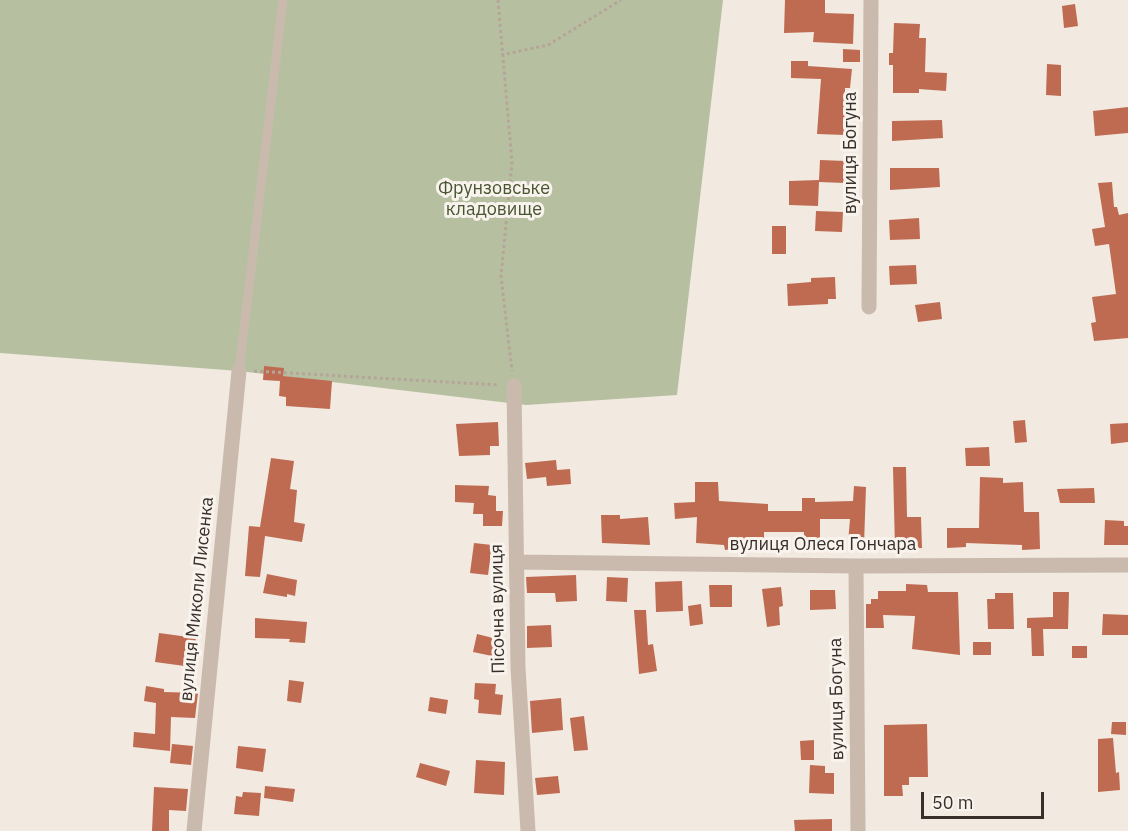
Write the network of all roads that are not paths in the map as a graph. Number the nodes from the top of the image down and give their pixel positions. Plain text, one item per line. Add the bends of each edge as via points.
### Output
1 (283, 0) edge
2 (871, 0) edge
3 (869, 307) dead end
4 (239, 370) joint
5 (514, 386) road end
6 (517, 562) junction
7 (1128, 565) edge
8 (856, 566) junction
9 (194, 831) edge
10 (528, 831) edge
11 (858, 831) edge

1 - 4 lane
2 - 3 street, вулиця Богуна
4 - 9 street, вулиця Миколи Лисенка
5 - 6 street, Пісочна вулиця
6 - 8 street, вулиця Олеся Гончара
6 - 10 street, Пісочна вулиця via 518,668
7 - 8 street, вулиця Олеся Гончара
8 - 11 street, вулиця Богуна

